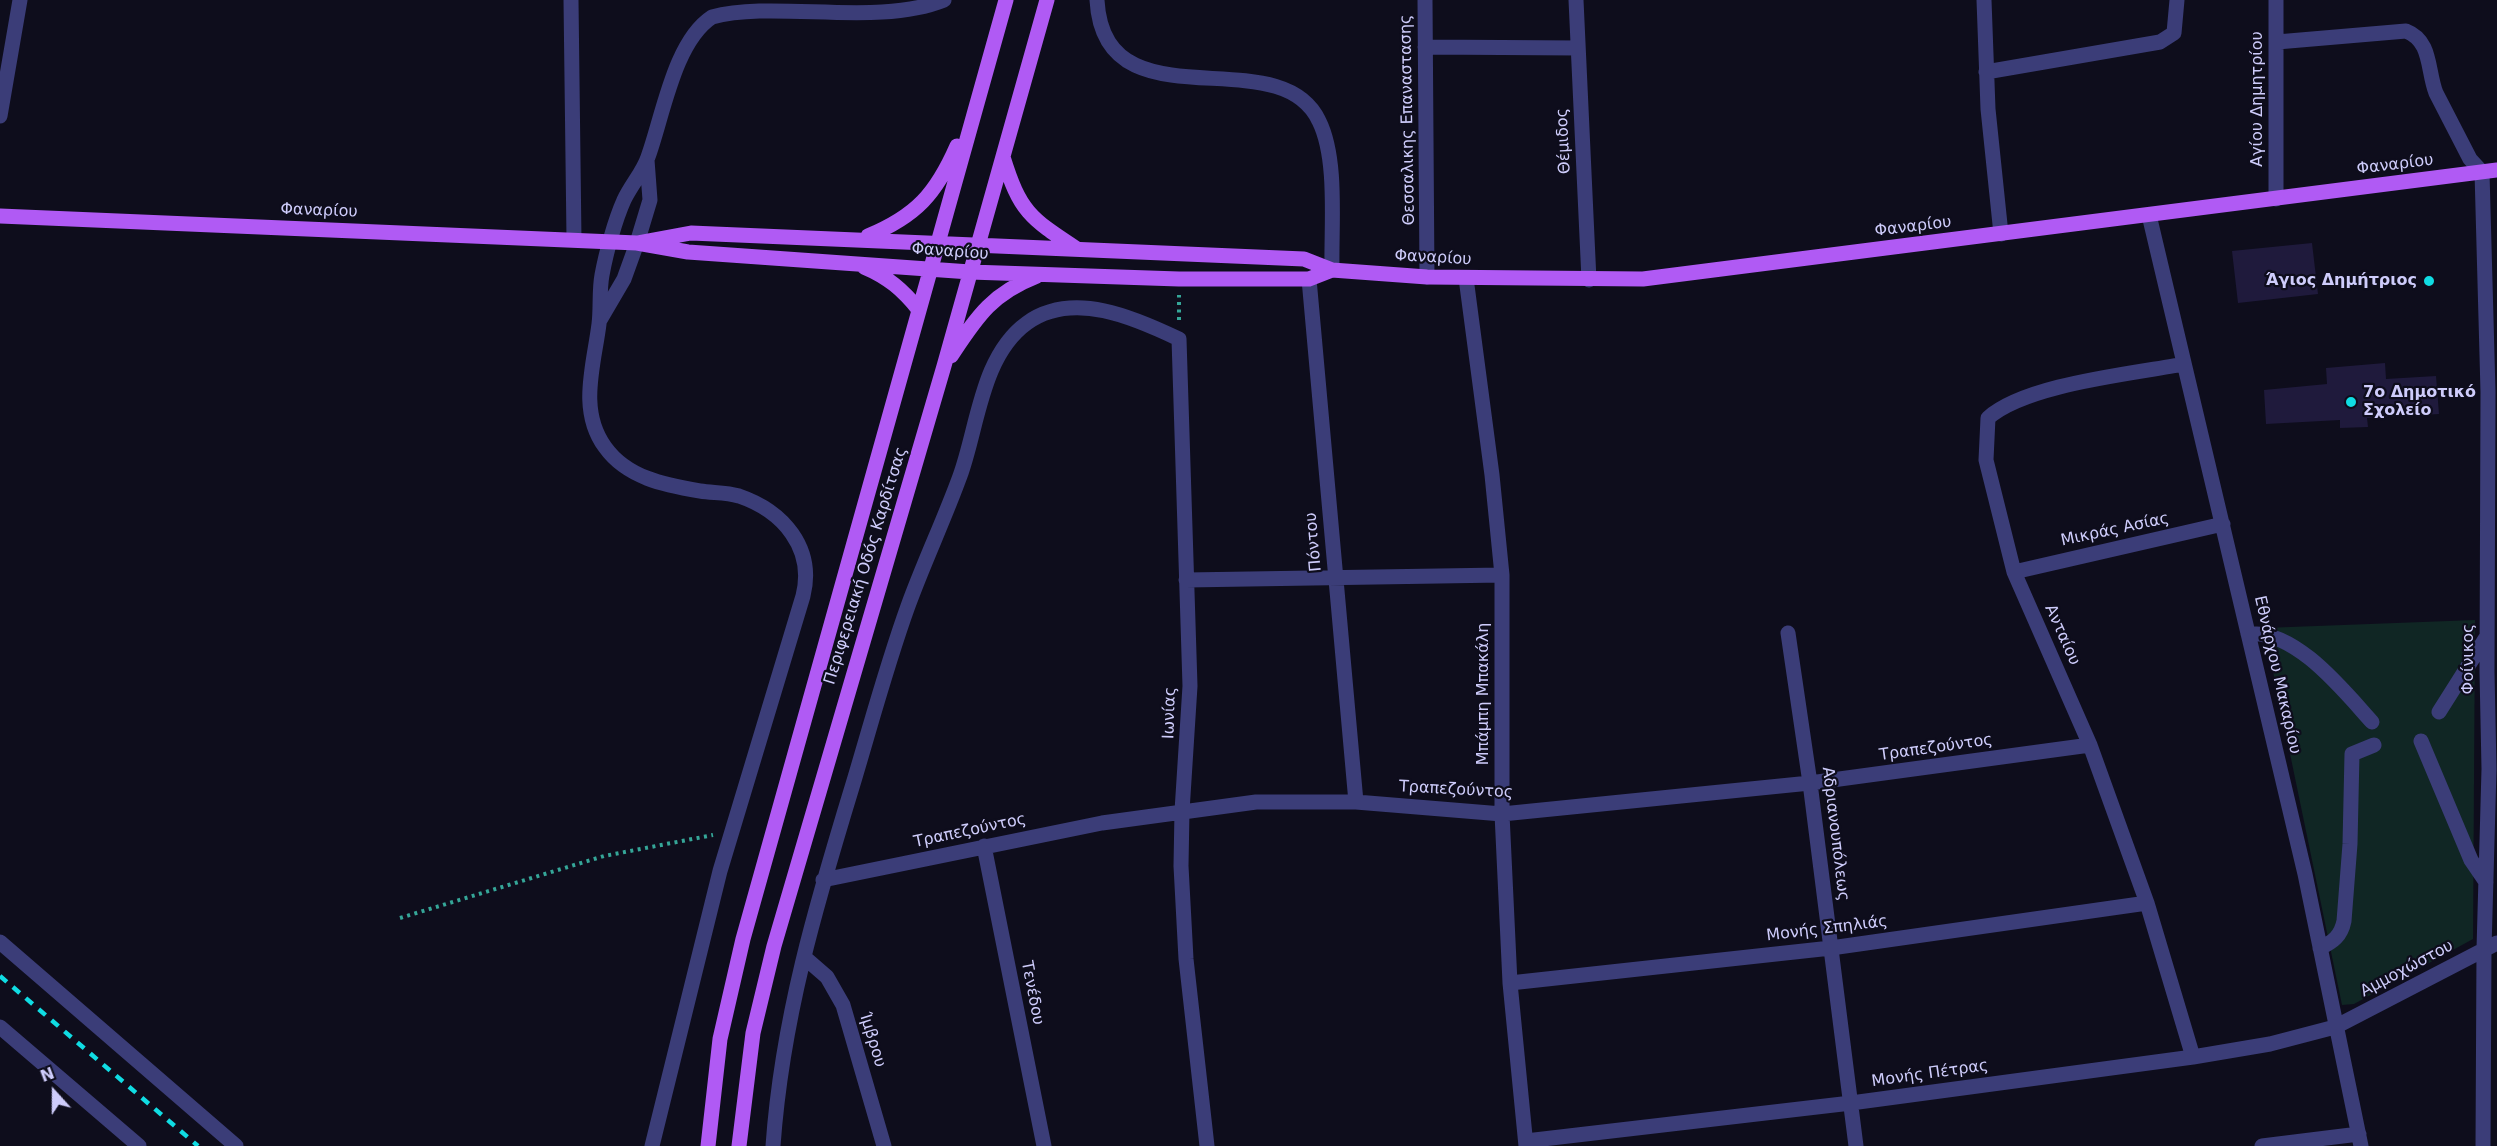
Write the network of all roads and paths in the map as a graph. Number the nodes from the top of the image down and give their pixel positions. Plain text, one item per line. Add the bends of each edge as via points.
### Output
1 (20, 0) edge
2 (571, 0) edge
3 (944, 0) edge
4 (1006, 0) edge
5 (1047, 0) edge
6 (1097, 0) edge
7 (1425, 0) edge
8 (1576, 0) edge
9 (1984, 0) edge
10 (2176, 0) edge
11 (2276, 0) edge
12 (2277, 42) junction
13 (1425, 46) junction
14 (1578, 48) junction
15 (1986, 72) junction
16 (0, 116) edge
17 (972, 123) junction
18 (1003, 157) junction
19 (647, 160) junction
20 (2489, 171) edge
21 (2276, 199) junction
22 (2149, 215) junction
23 (0, 216) edge
24 (2001, 234) junction
25 (574, 239) junction
26 (861, 239) junction
27 (612, 242) junction
28 (938, 242) junction
29 (637, 243) junction
30 (978, 245) junction
31 (1077, 249) junction
32 (853, 262) junction
33 (930, 269) junction
34 (1332, 270) junction
35 (970, 272) junction
36 (1040, 275) junction
37 (1427, 277) junction
38 (1466, 278) junction
39 (1179, 279) junction
40 (1309, 279) junction
41 (1589, 280) junction
42 (919, 310) junction
43 (599, 323) junction
44 (1179, 339) junction
45 (2184, 364) junction
46 (944, 366) junction
47 (2493, 392) edge
48 (2223, 524) junction
49 (2014, 572) junction
50 (1502, 575) junction
51 (1335, 577) junction
52 (1186, 580) junction
53 (1788, 633) dead end
54 (2248, 634) junction
55 (2487, 636) junction
56 (2492, 670) edge
57 (2439, 712) dead end
58 (2372, 722) dead end
59 (2421, 741) dead end
60 (2090, 745) junction
61 (2374, 745) dead end
62 (2493, 769) edge
63 (1810, 783) junction
64 (1356, 802) junction
65 (1182, 811) junction
66 (1502, 814) junction
67 (732, 832) junction
68 (984, 846) junction
69 (823, 880) junction
70 (2486, 882) junction
71 (2147, 903) junction
72 (400, 918) dead end
73 (0, 942) edge
74 (2491, 946) edge
75 (1831, 948) junction
76 (2320, 948) junction
77 (804, 957) junction
78 (1510, 983) junction
79 (0, 1027) edge
80 (2335, 1027) junction
81 (2193, 1057) junction
82 (1851, 1103) junction
83 (2360, 1140) edge
84 (1526, 1143) edge
85 (140, 1146) edge
86 (236, 1146) edge
87 (652, 1146) edge
88 (708, 1146) edge
89 (738, 1146) edge
90 (772, 1146) edge
91 (884, 1146) edge
92 (1044, 1146) edge
93 (1207, 1146) edge
94 (1856, 1146) edge
95 (2262, 1146) edge
96 (2483, 1146) edge

1 - 16 street
2 - 25 street
3 - 19 street via 894,7 759,1 713,16 698,29 681,58
4 - 17 main road, Περιφερειακή Οδός Καρδίτσας
5 - 18 main road, Περιφερειακή Οδός Καρδίτσας
6 - 34 street via 1104,31 1130,61 1173,76 1277,87 1303,100 1313,110 1329,149
7 - 13 street, Θεσσαλικης Επαναστασης
8 - 14 street, Θέμιδος
9 - 15 street
10 - 15 street via 2174,33 2160,42
11 - 12 street, Αγίου Δημητρίου
12 - 20 street via 2406,32 2417,36 2425,46 2436,93 2470,159
12 - 21 street, Αγίου Δημητρίου
13 - 14 street
13 - 37 street, Θεσσαλικης Επαναστασης
14 - 41 street, Θέμιδος
15 - 24 street
17 - 26 main road via 957,144 941,180 913,212
17 - 28 main road, Περιφερειακή Οδός Καρδίτσας
18 - 30 main road, Περιφερειακή Οδός Καρδίτσας
18 - 31 main road via 1013,190 1026,211
19 - 27 street via 624,201
19 - 29 street via 650,200
20 - 21 main road, Φαναρίου
20 - 47 street, Φοίνικος
21 - 22 main road, Φαναρίου
22 - 24 main road, Φαναρίου
22 - 45 street, Εθνάρχου Μακαρίου
23 - 25 main road, Φαναρίου
24 - 41 main road, Φαναρίου via 1643,279
25 - 27 main road, Φαναρίου
26 - 28 main road, Φαναρίου
26 - 29 main road, Φαναρίου via 691,233
27 - 29 main road, Φαναρίου
27 - 43 street via 602,276
28 - 30 main road, Φαναρίου
28 - 33 main road, Περιφερειακή Οδός Καρδίτσας
29 - 32 main road, Φαναρίου via 688,252
29 - 43 street via 624,279
30 - 31 main road, Φαναρίου
30 - 35 main road, Περιφερειακή Οδός Καρδίτσας
31 - 34 main road, Φαναρίου via 1304,259
32 - 33 main road, Φαναρίου
32 - 42 main road via 880,273 906,293
33 - 35 main road, Φαναρίου
33 - 42 main road, Περιφερειακή Οδός Καρδίτσας
34 - 37 main road, Φαναρίου
34 - 40 main road, Φαναρίου
35 - 36 main road, Φαναρίου
35 - 46 main road, Περιφερειακή Οδός Καρδίτσας
36 - 39 main road, Φαναρίου
36 - 46 main road via 1004,291 986,306
37 - 38 main road, Φαναρίου
38 - 41 main road, Φαναρίου
38 - 50 street, Μπάμπη Μπακάλη
39 - 40 main road, Φαναρίου
39 - 44 path
40 - 51 street, Πόντου
42 - 88 main road, Περιφερειακή Οδός Καρδίτσας via 742,939 720,1039
43 - 67 street via 589,397 595,430 606,449 624,466 647,478 732,494 756,504 789,528 804,557 807,577 803,596
44 - 52 street, Ιωνίας
44 - 69 street via 1116,313 1078,308 1056,310 1027,323 997,359 961,473 907,609
45 - 48 street, Εθνάρχου Μακαρίου
45 - 49 street, Ανταίου via 2036,393 2000,408 1988,418 1986,460
46 - 89 main road, Περιφερειακή Οδός Καρδίτσας via 768,965 753,1032
47 - 55 street, Φοίνικος
48 - 49 street, Μικράς Ασίας
48 - 54 street, Εθνάρχου Μακαρίου
49 - 60 street, Ανταίου
50 - 51 street
50 - 66 street, Μπάμπη Μπακάλη
51 - 52 street
51 - 64 street, Πόντου
52 - 65 street, Ιωνίας via 1190,686
53 - 63 street, Αδριανουπόλεως
54 - 58 street via 2277,637 2309,658
54 - 76 street, Εθνάρχου Μακαρίου
55 - 56 street, Φοίνικος
55 - 57 street
56 - 62 street, Φοίνικος
59 - 70 street via 2471,860
60 - 63 street, Τραπεζούντος
60 - 71 street, Ανταίου
61 - 76 street via 2352,754 2343,929 2333,942
62 - 70 street, Φοίνικος
63 - 66 street, Τραπεζούντος
63 - 75 street, Αδριανουπόλεως
64 - 65 street, Τραπεζούντος via 1266,801
64 - 66 street, Τραπεζούντος
65 - 68 street, Τραπεζούντος
65 - 93 street, Ιωνίας via 1186,959
66 - 78 street, Μπάμπη Μπακάλη
67 - 72 path via 604,856
67 - 87 street
68 - 69 street, Τραπεζούντος
68 - 92 street, Τενέδου
69 - 77 street
70 - 74 street, Φοίνικος
71 - 75 street, Μονής Σπηλιάς
71 - 81 street, Ανταίου
73 - 86 street
74 - 80 street, Αμμοχώστου
74 - 96 street, Φοίνικος
75 - 78 street, Μονής Σπηλιάς
75 - 82 street, Αδριανουπόλεως
76 - 80 street, Εθνάρχου Μακαρίου
77 - 90 street via 785,1035
77 - 91 street, Ίμβρου via 827,977 843,1005
78 - 84 street, Μπάμπη Μπακάλη
79 - 85 street
80 - 81 street, Μονής Πέτρας
80 - 83 street, Εθνάρχου Μακαρίου
81 - 82 street, Μονής Πέτρας
82 - 84 street, Μονής Πέτρας
82 - 94 street, Αδριανουπόλεως
83 - 95 street

